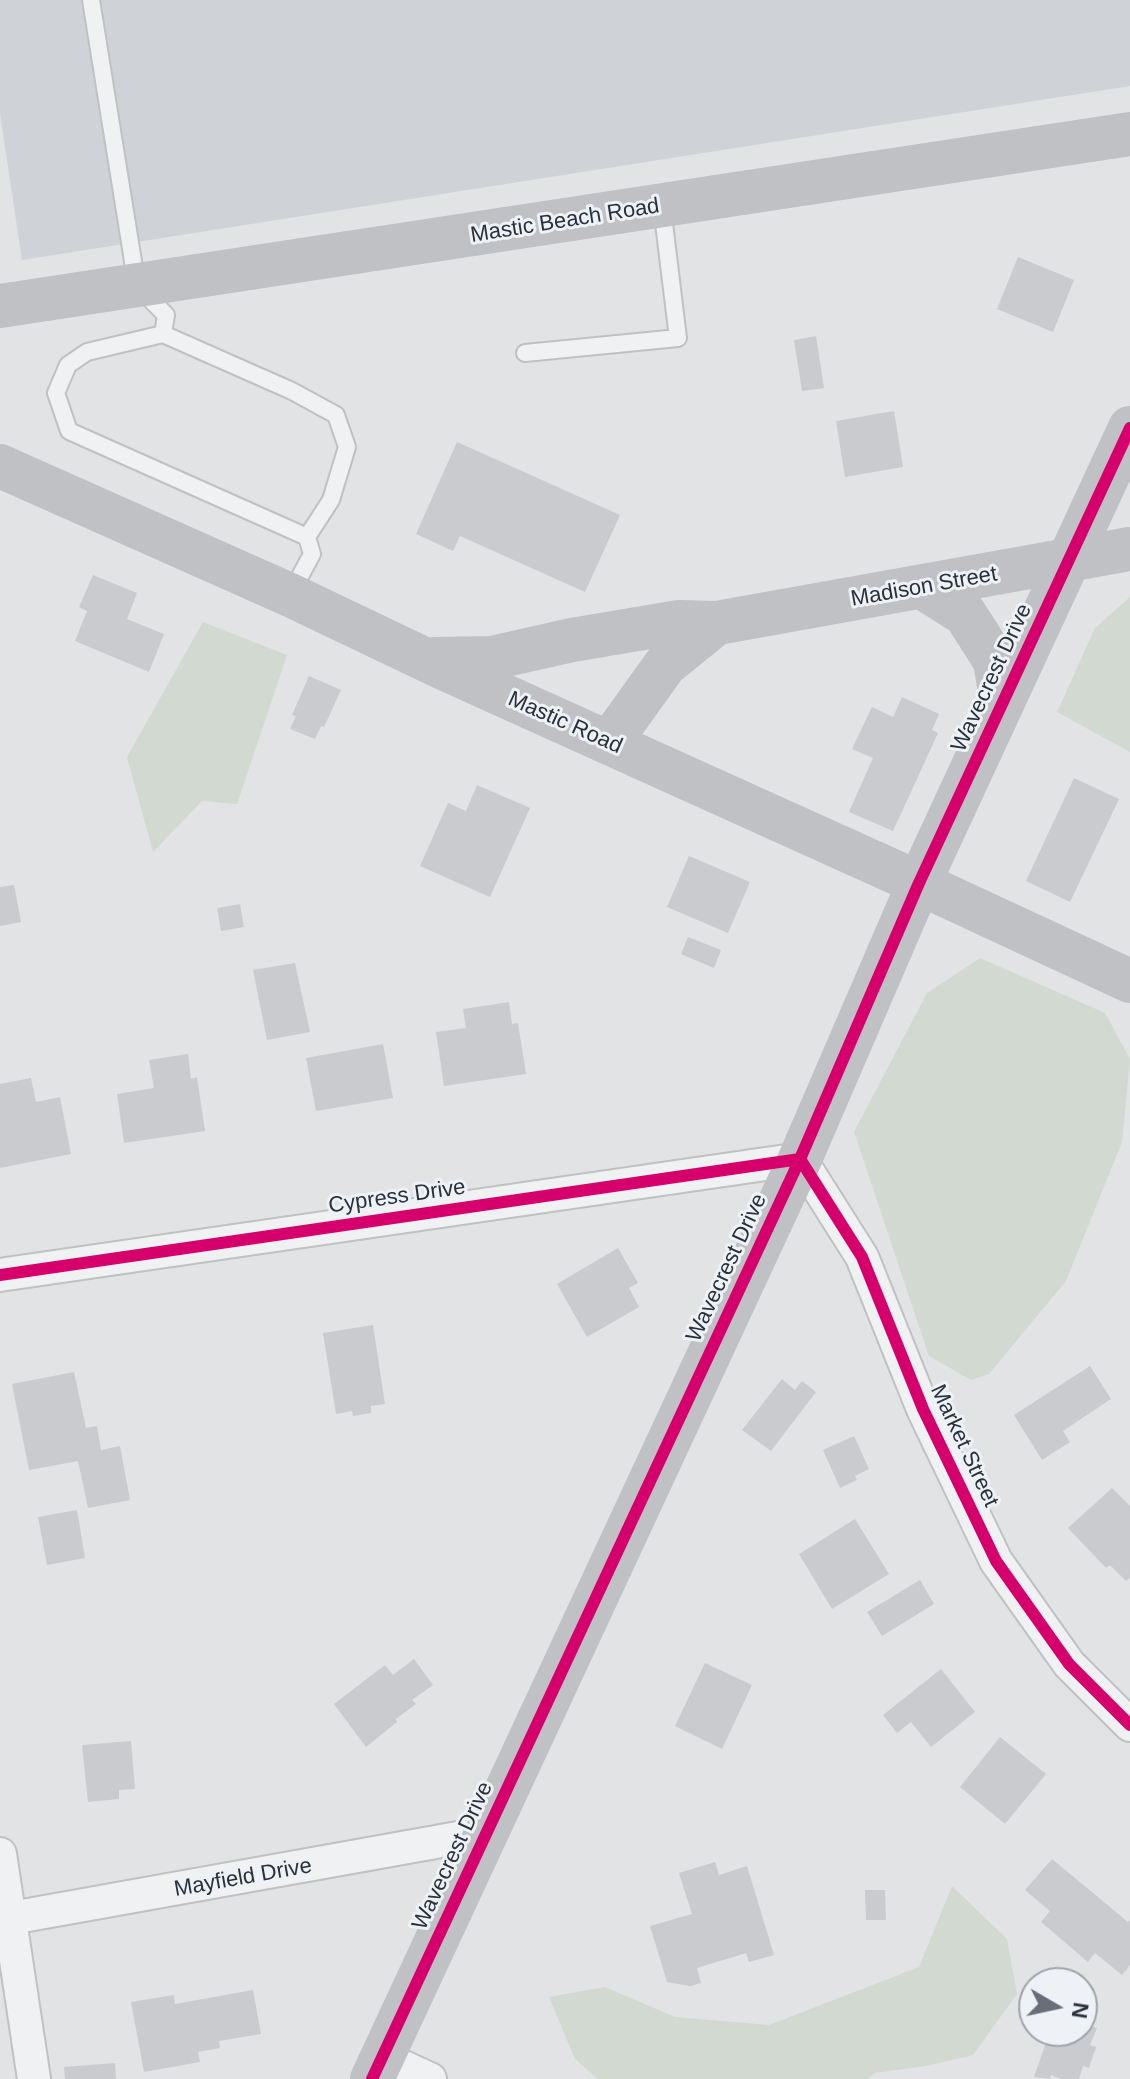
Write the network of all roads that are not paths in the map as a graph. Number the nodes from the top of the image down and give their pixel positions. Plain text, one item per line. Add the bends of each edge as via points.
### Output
1 (91, 0) edge
2 (1130, 134) edge
3 (662, 206) junction
4 (137, 286) junction
5 (0, 306) edge
6 (163, 334) junction
7 (525, 353) dead end
8 (1130, 428) edge
9 (0, 466) edge
10 (307, 537) junction
11 (1130, 549) edge
12 (1069, 561) junction
13 (922, 587) junction
14 (290, 595) junction
15 (717, 623) junction
16 (424, 659) junction
17 (1002, 704) junction
18 (609, 743) junction
19 (919, 883) junction
20 (1130, 981) edge
21 (800, 1159) junction
22 (0, 1275) edge
23 (1130, 1725) edge
24 (486, 1833) junction
25 (0, 1854) edge
26 (5, 1919) edge
27 (377, 2068) edge
28 (34, 2079) edge
29 (430, 2079) edge

1 - 4 lane
2 - 3 street, Mastic Beach Road
3 - 4 street, Mastic Beach Road
3 - 7 lane via 678,338
4 - 5 street, Mastic Beach Road
4 - 6 lane via 166,315
6 - 10 lane via 336,415 347,447 331,500
6 - 10 lane via 87,352 68,365 56,393 69,431
8 - 12 street, Wavecrest Drive
9 - 14 street, Mastic Road
10 - 14 lane via 312,554
11 - 12 street, Madison Street
12 - 13 street, Madison Street
12 - 17 street, Wavecrest Drive
13 - 15 street, Madison Street
13 - 17 street via 965,614 995,661
14 - 16 street, Mastic Road
15 - 16 street, Madison Street via 679,622 492,658
15 - 18 street, Madison Street via 665,665
16 - 18 street, Mastic Road
17 - 19 street, Wavecrest Drive
18 - 19 street, Mastic Road
19 - 20 street, Mastic Road
19 - 21 street, Wavecrest Drive
21 - 22 street, Cypress Drive
21 - 23 street, Market Street via 862,1257 923,1409 996,1561 1069,1664
21 - 24 street, Wavecrest Drive
24 - 26 street, Mayfield Drive
24 - 27 street, Wavecrest Drive
25 - 26 street
26 - 28 street
27 - 29 street

